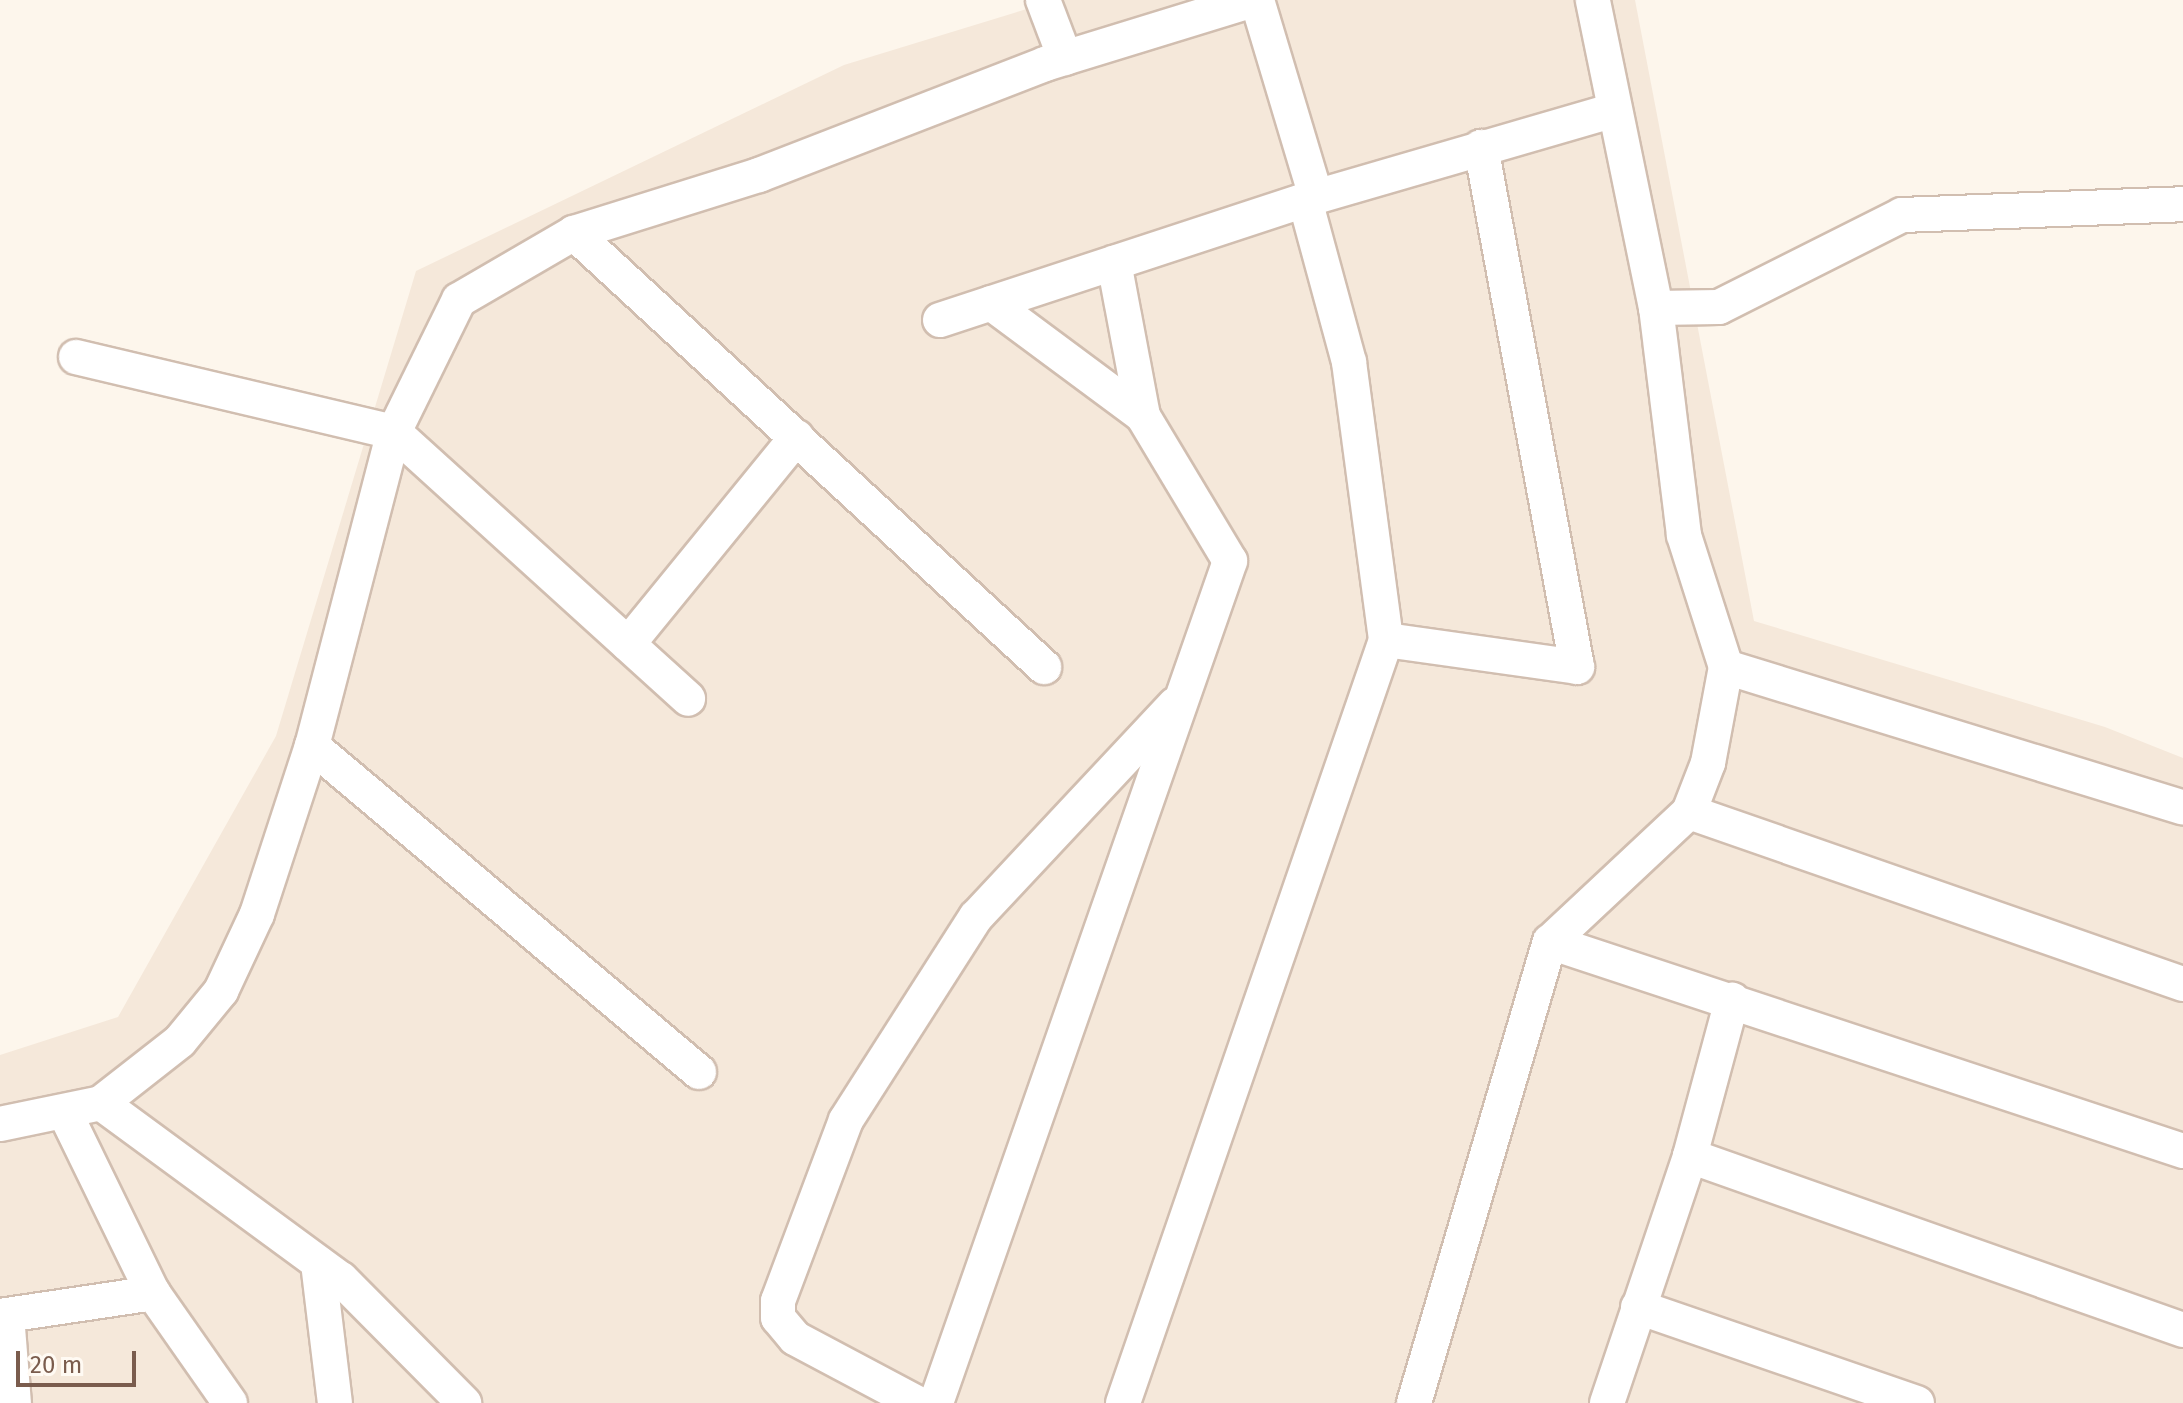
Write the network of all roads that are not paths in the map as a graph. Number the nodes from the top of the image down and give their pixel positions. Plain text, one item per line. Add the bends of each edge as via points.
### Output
1 (1043, 0) edge
2 (1255, 0) edge
3 (1593, 0) edge
4 (1065, 58) junction
5 (1614, 110) junction
6 (1481, 147) junction
7 (1310, 198) junction
8 (2183, 204) edge
9 (574, 233) junction
10 (1114, 263) junction
11 (991, 303) junction
12 (1656, 308) junction
13 (940, 320) dead end
14 (76, 357) dead end
15 (1143, 416) junction
16 (394, 432) junction
17 (797, 437) junction
18 (1386, 640) junction
19 (628, 644) junction
20 (1044, 667) dead end
21 (1726, 667) junction
22 (1184, 695) junction
23 (688, 699) dead end
24 (312, 746) junction
25 (2183, 808) edge
26 (1689, 812) junction
27 (1550, 942) junction
28 (2183, 984) edge
29 (1732, 1000) junction
30 (699, 1072) dead end
31 (101, 1103) junction
32 (66, 1115) junction
33 (0, 1124) edge
34 (2183, 1151) edge
35 (1690, 1156) junction
36 (318, 1263) junction
37 (153, 1293) junction
38 (1638, 1307) junction
39 (3, 1315) edge
40 (2183, 1330) edge
41 (14, 1403) edge
42 (230, 1403) edge
43 (335, 1403) edge
44 (464, 1403) edge
45 (917, 1403) edge
46 (936, 1403) edge
47 (1123, 1403) edge
48 (1414, 1403) edge
49 (1607, 1403) edge
50 (1917, 1403) edge

1 - 4 street
2 - 4 street
2 - 7 street
3 - 5 street
4 - 9 street via 759,175
5 - 6 street
5 - 12 street
6 - 7 street
6 - 18 street via 1577,667
7 - 10 street
7 - 18 street via 1349,362
8 - 12 street via 1902,215 1719,307
9 - 16 street via 459,300
9 - 17 street
10 - 11 street
10 - 15 street
11 - 13 street
11 - 15 street
12 - 21 street via 1684,535
14 - 16 street
15 - 22 street via 1230,561
16 - 19 street
16 - 24 street
17 - 19 street
17 - 20 street
18 - 47 street
19 - 23 street
21 - 25 street
21 - 26 street via 1708,763
22 - 45 street via 976,917 846,1120 778,1301 778,1318 795,1338
22 - 46 street
24 - 30 street
24 - 31 street via 257,914 221,991 180,1041
26 - 27 street
26 - 28 street
27 - 29 street
27 - 48 street
29 - 34 street
29 - 35 street
31 - 32 street
31 - 36 street
32 - 33 street
32 - 37 street
35 - 38 street
35 - 40 street
36 - 43 street
36 - 44 street
37 - 39 street
37 - 42 street
38 - 49 street
38 - 50 street
39 - 41 street

